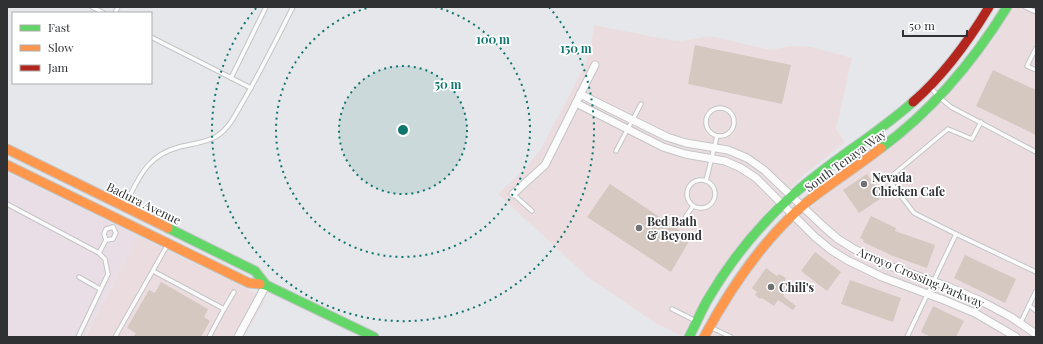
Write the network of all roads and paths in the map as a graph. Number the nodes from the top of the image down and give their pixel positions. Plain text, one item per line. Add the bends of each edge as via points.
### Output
1 (92, 7) edge
2 (266, 7) edge
3 (293, 7) edge
4 (989, 7) edge
5 (1007, 7) edge
6 (1024, 7) edge
7 (102, 12) edge
8 (1036, 12) edge
9 (152, 38) edge
10 (1036, 48) edge
11 (595, 65) dead end
12 (1036, 70) edge
13 (231, 78) junction
14 (929, 86) junction
15 (251, 88) junction
16 (580, 94) junction
17 (939, 97) junction
18 (576, 103) junction
19 (641, 104) dead end
20 (632, 120) junction
21 (981, 122) junction
22 (627, 129) junction
23 (717, 136) junction
24 (714, 146) junction
25 (7, 149) edge
26 (616, 151) dead end
27 (1036, 152) edge
28 (711, 158) junction
29 (7, 165) edge
30 (706, 181) junction
31 (514, 194) joint
32 (792, 196) junction
33 (7, 204) edge
34 (783, 205) junction
35 (693, 206) junction
36 (802, 206) junction
37 (124, 207) junction
38 (532, 211) dead end
39 (793, 215) junction
40 (686, 216) dead end
41 (117, 218) junction
42 (113, 227) junction
43 (956, 234) junction
44 (106, 240) junction
45 (168, 243) junction
46 (99, 254) junction
47 (153, 271) junction
48 (1036, 272) edge
49 (79, 276) dead end
50 (933, 282) junction
51 (266, 285) junction
52 (100, 289) junction
53 (1036, 291) edge
54 (234, 292) dead end
55 (927, 294) junction
56 (1029, 305) junction
57 (224, 309) junction
58 (672, 309) dead end
59 (1036, 311) edge
60 (697, 322) junction
61 (1020, 324) junction
62 (709, 326) junction
63 (1036, 334) edge
64 (78, 337) edge
65 (115, 337) edge
66 (209, 337) edge
67 (238, 337) edge
68 (374, 337) edge
69 (689, 337) edge
70 (704, 337) edge
71 (731, 337) edge
72 (907, 337) edge
73 (1016, 337) edge

1 - 7 lane
2 - 13 lane
3 - 15 lane
4 - 14 street, South Tenaya Way via 949,65
5 - 17 street, South Tenaya Way via 960,75
6 - 8 lane
9 - 13 lane
10 - 12 lane via 1027,66
11 - 16 street
13 - 15 lane
14 - 17 lane
14 - 32 street, South Tenaya Way via 915,101
15 - 37 lane via 229,124 217,136 160,154 145,168
16 - 18 street
16 - 20 street, Arroyo Crossing Parkway
17 - 21 lane via 951,107
17 - 36 street, South Tenaya Way via 926,112 886,145
18 - 22 street, Arroyo Crossing Parkway
18 - 31 street via 545,165
19 - 20 lane
20 - 22 lane
20 - 24 street, Arroyo Crossing Parkway via 676,141
21 - 27 lane
21 - 43 lane via 972,139 948,129 888,178 914,213
22 - 26 lane
22 - 28 street, Arroyo Crossing Parkway via 674,151
23 - 23 lane via 728,134 734,126 732,116 725,109 716,108 706,116 707,130
23 - 24 lane
24 - 28 lane
24 - 32 street, Arroyo Crossing Parkway via 738,153 756,163
25 - 37 street, Badura Avenue
28 - 30 lane
28 - 34 street, Arroyo Crossing Parkway via 734,164 749,172
29 - 41 street, Badura Avenue
30 - 35 lane via 697,181 690,186 688,199
30 - 35 lane via 715,191 714,200 707,207
31 - 38 lane
32 - 34 street, South Tenaya Way
32 - 36 street, Arroyo Crossing Parkway
33 - 46 lane
34 - 39 street, Arroyo Crossing Parkway
34 - 60 street, South Tenaya Way via 762,225 733,261
35 - 40 lane
36 - 39 street, South Tenaya Way
36 - 50 street, Arroyo Crossing Parkway via 838,239 887,265
37 - 41 street
37 - 51 street, Badura Avenue via 255,271
39 - 55 street, Arroyo Crossing Parkway via 815,237 847,260
39 - 62 street, South Tenaya Way via 744,270
41 - 42 lane
41 - 45 street, Badura Avenue
42 - 44 lane via 106,229
42 - 44 lane via 116,233 113,239
43 - 48 lane
43 - 50 lane
44 - 46 lane
45 - 47 lane
45 - 51 street, Badura Avenue via 248,283
46 - 52 lane via 105,259 108,274
47 - 57 lane
47 - 65 lane
49 - 52 lane
50 - 55 lane
50 - 61 street, Arroyo Crossing Parkway via 981,301
51 - 67 street
51 - 68 street, Badura Avenue
52 - 64 lane
53 - 56 lane
54 - 57 lane
55 - 72 lane
55 - 73 street, Arroyo Crossing Parkway via 975,313
56 - 59 lane
56 - 61 lane
57 - 66 lane
58 - 60 lane
60 - 69 street, South Tenaya Way
61 - 63 street, Arroyo Crossing Parkway
62 - 70 street, South Tenaya Way
62 - 71 lane

